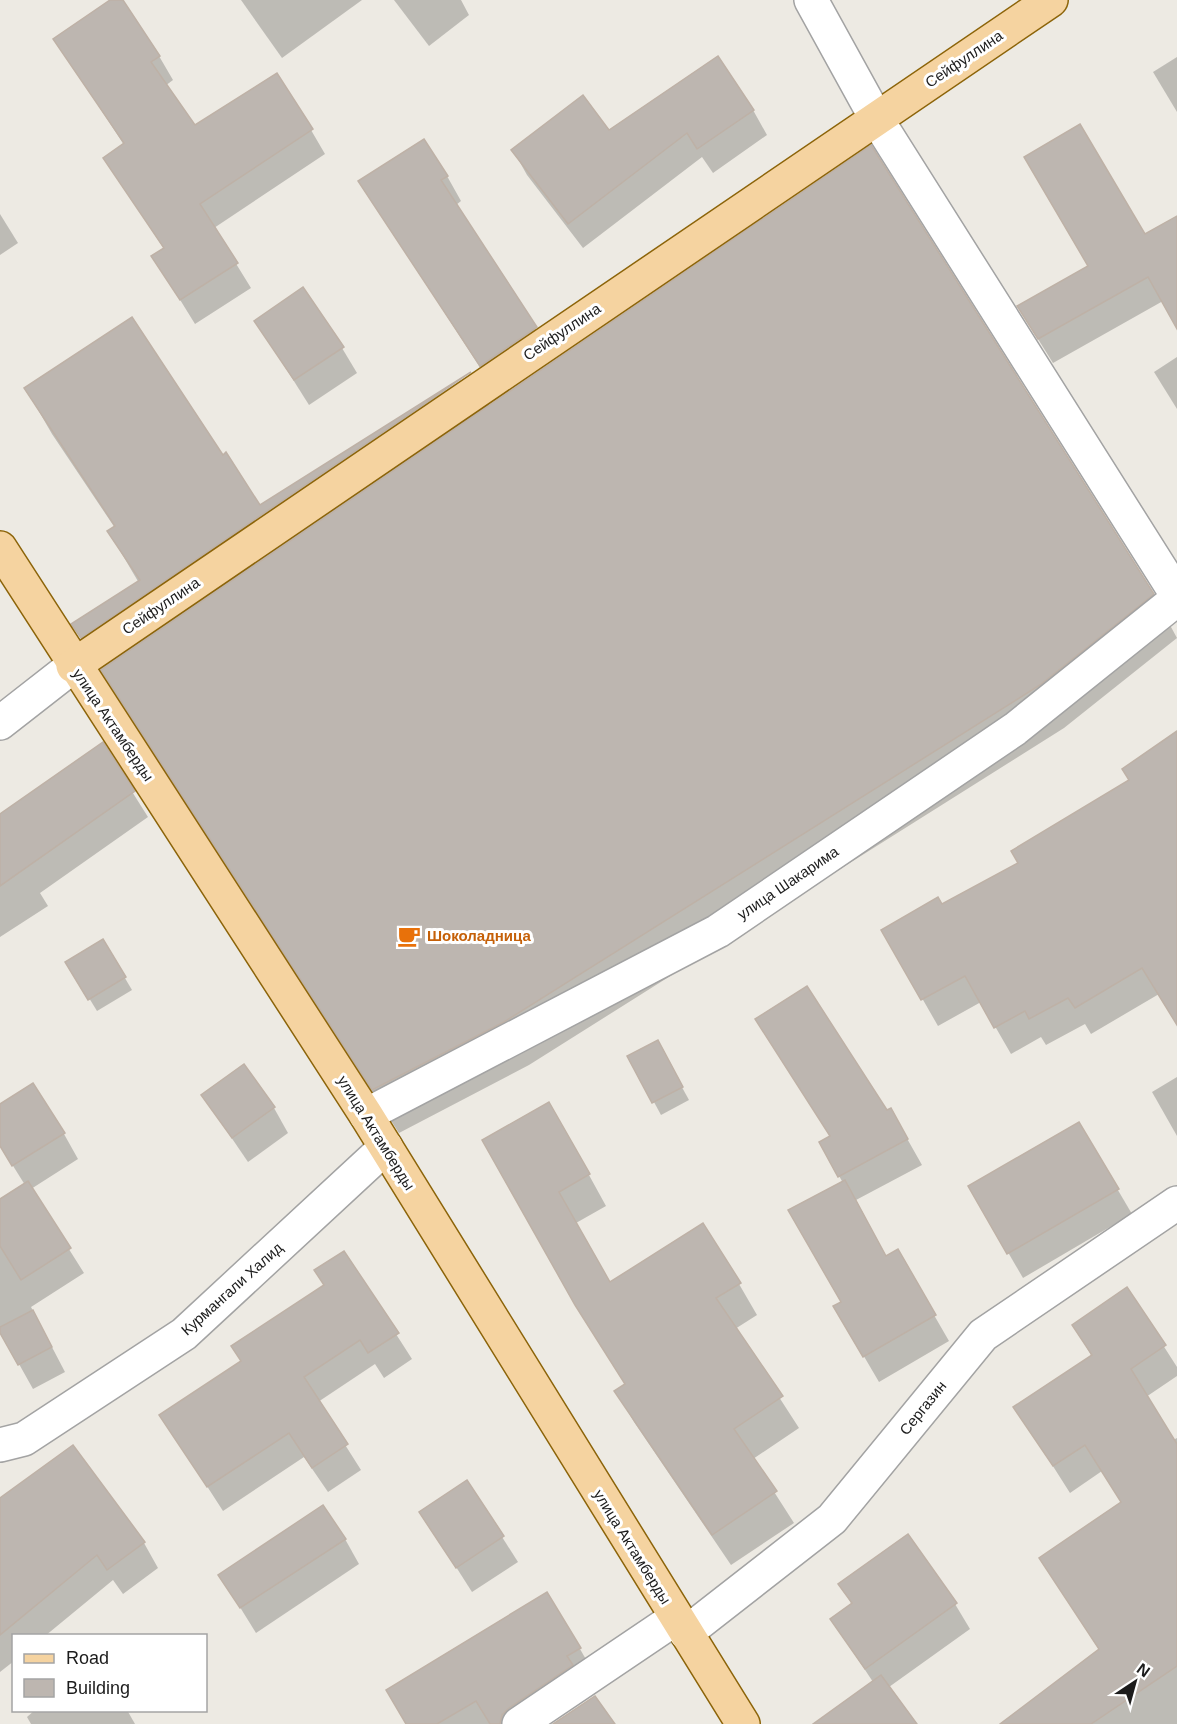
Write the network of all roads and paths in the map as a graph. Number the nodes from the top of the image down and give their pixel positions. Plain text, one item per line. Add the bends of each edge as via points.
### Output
1 (811, 0) edge
2 (1052, 0) edge
3 (876, 118) junction
4 (0, 548) edge
5 (1177, 595) edge
6 (1177, 599) edge
7 (74, 666) junction
8 (0, 723) edge
9 (366, 1115) junction
10 (386, 1147) junction
11 (1177, 1203) edge
12 (0, 1445) edge
13 (681, 1626) junction
14 (519, 1724) edge
15 (743, 1724) edge

1 - 3 street
2 - 3 main road, Сейфуллина
3 - 5 street
3 - 7 main road, Сейфуллина
4 - 7 main road, улица Актамберды
6 - 9 street, улица Шакарима via 1015,729 718,931
7 - 8 street
7 - 9 main road, улица Актамберды
9 - 10 main road, улица Актамберды
10 - 12 street, Курмангали Халид via 184,1334 24,1439
10 - 13 main road, улица Актамберды
11 - 13 street, Сергазин via 983,1335 832,1520
13 - 14 street, Сергазин
13 - 15 main road, улица Актамберды

